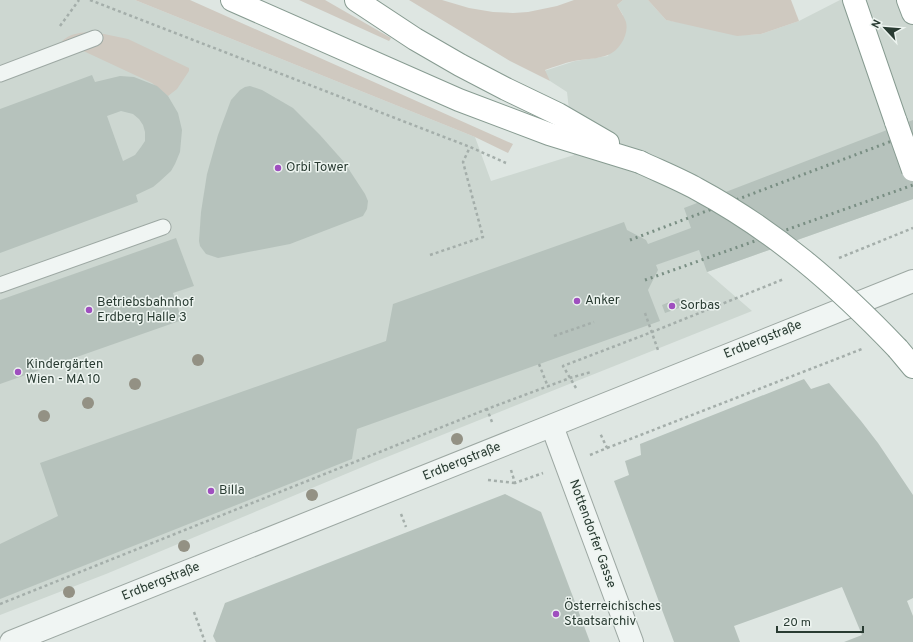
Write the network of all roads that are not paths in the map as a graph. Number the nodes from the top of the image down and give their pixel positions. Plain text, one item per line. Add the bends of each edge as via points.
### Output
1 (232, 0) edge
2 (356, 0) edge
3 (854, 0) edge
4 (908, 0) edge
5 (913, 13) edge
6 (95, 38) dead end
7 (0, 74) edge
8 (640, 162) junction
9 (913, 170) edge
10 (163, 228) dead end
11 (913, 281) edge
12 (0, 285) edge
13 (913, 367) edge
14 (552, 426) junction
15 (11, 642) edge
16 (632, 642) edge

1 - 8 highway via 459,100 549,134
2 - 8 highway via 460,65 558,114
3 - 9 highway, bridge
4 - 5 highway
6 - 7 lane
8 - 13 highway, bridge via 696,188 772,235 848,298
10 - 12 lane
11 - 14 street, Erdbergstraße
14 - 15 street, Erdbergstraße
14 - 16 street, Nottendorfer Gasse

